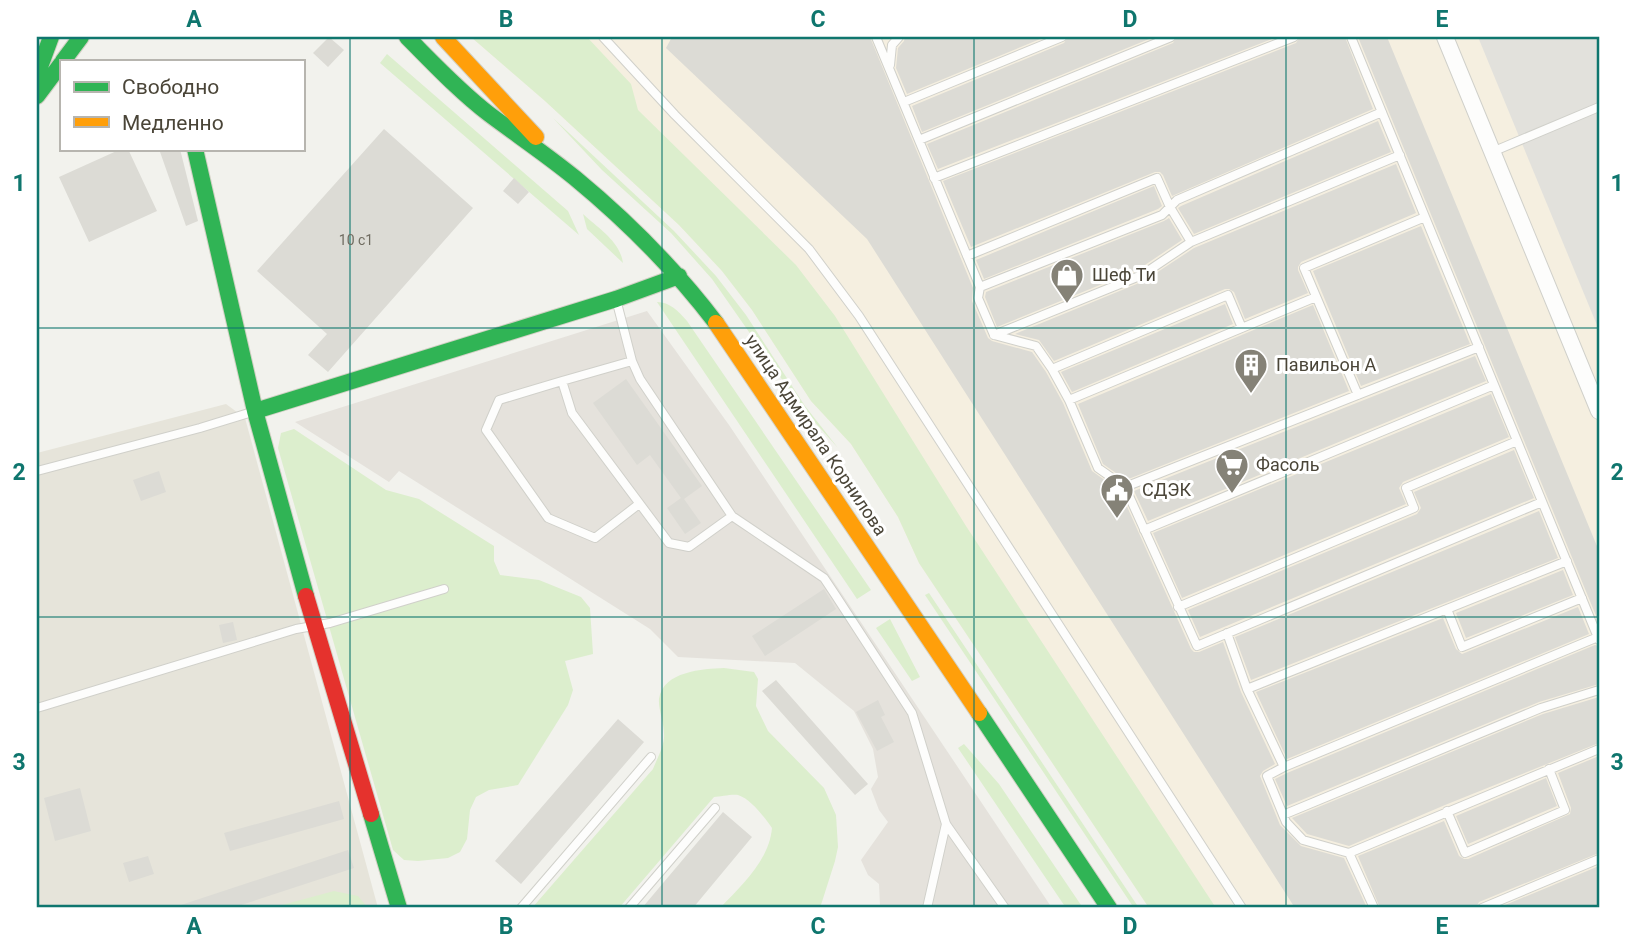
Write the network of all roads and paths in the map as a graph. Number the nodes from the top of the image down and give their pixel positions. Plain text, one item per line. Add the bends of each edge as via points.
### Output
1 (51, 37) edge
2 (81, 37) edge
3 (443, 37) edge
4 (603, 37) edge
5 (876, 37) edge
6 (899, 37) edge
7 (1062, 37) edge
8 (1171, 37) edge
9 (1294, 37) edge
10 (1351, 37) edge
11 (1445, 37) edge
12 (412, 43) edge
13 (64, 60) edge
14 (60, 65) edge
15 (889, 68) junction
16 (37, 75) edge
17 (37, 96) edge
18 (904, 102) junction
19 (1599, 107) edge
20 (1382, 113) junction
21 (919, 140) junction
22 (195, 150) edge
23 (1492, 152) junction
24 (1400, 155) junction
25 (574, 177) junction
26 (934, 177) junction
27 (1170, 207) junction
28 (1425, 217) junction
29 (1191, 242) junction
30 (967, 256) junction
31 (679, 276) junction
32 (980, 287) junction
33 (1316, 297) junction
34 (616, 299) junction
35 (1242, 328) junction
36 (994, 335) junction
37 (1479, 347) junction
38 (632, 360) junction
39 (1052, 369) junction
40 (562, 381) junction
41 (1494, 385) junction
42 (1358, 395) junction
43 (1069, 400) junction
44 (255, 411) junction
45 (1599, 411) edge
46 (1517, 441) junction
47 (37, 471) edge
48 (1125, 487) junction
49 (1542, 502) junction
50 (639, 504) junction
51 (732, 516) junction
52 (1144, 530) junction
53 (1567, 561) junction
54 (444, 589) dead end
55 (1582, 598) junction
56 (1178, 607) junction
57 (1447, 609) junction
58 (314, 626) junction
59 (1227, 634) junction
60 (1599, 639) edge
61 (1247, 689) junction
62 (1599, 690) edge
63 (37, 708) edge
64 (1599, 749) edge
65 (652, 757) dead end
66 (1284, 767) junction
67 (1549, 769) junction
68 (715, 808) dead end
69 (1447, 811) junction
70 (1283, 815) junction
71 (946, 824) junction
72 (1349, 853) junction
73 (1599, 859) edge
74 (399, 908) edge
75 (521, 908) edge
76 (629, 908) edge
77 (927, 908) edge
78 (1005, 908) edge
79 (1109, 908) edge
80 (1242, 908) edge
81 (1374, 908) edge
82 (1482, 908) edge

1 - 16 street
2 - 13 street
3 - 25 street
4 - 80 lane via 809,249 859,316
5 - 15 lane
6 - 15 lane via 892,45
7 - 18 lane
8 - 21 lane
9 - 26 lane
10 - 20 lane
11 - 23 street
12 - 25 street, улица Адмирала Корнилова via 487,112
14 - 17 street
15 - 18 lane
18 - 21 lane
19 - 23 lane
20 - 24 lane
20 - 27 lane via 1177,200
21 - 26 lane
22 - 44 street
23 - 45 street
24 - 28 lane
24 - 29 lane
25 - 31 street, улица Адмирала Корнилова
26 - 30 lane
27 - 29 lane
27 - 30 lane via 1157,178
27 - 32 lane via 1162,215
28 - 33 lane via 1304,268
28 - 37 lane
29 - 36 lane via 1142,275
30 - 32 lane
31 - 34 street
31 - 79 street, улица Адмирала Корнилова via 724,334
32 - 36 lane via 978,298
33 - 35 lane
33 - 42 lane
34 - 38 lane
34 - 44 street
35 - 39 lane via 1228,295
35 - 43 lane
36 - 39 lane via 1036,346
37 - 41 lane
37 - 42 lane
38 - 40 lane
38 - 51 lane via 640,379
39 - 43 lane
40 - 50 lane via 572,413
40 - 50 lane via 499,400 486,430 548,518 595,538
41 - 46 lane
41 - 52 lane
42 - 48 lane
43 - 48 lane via 1098,468
44 - 47 lane
44 - 58 street
46 - 49 lane
46 - 56 lane via 1406,488 1414,508
48 - 52 lane
49 - 53 lane
49 - 59 lane
50 - 51 lane via 669,543 690,547
51 - 71 lane via 824,578 912,713
52 - 56 lane
53 - 55 lane
53 - 57 lane
54 - 58 lane
55 - 57 lane via 1462,647
55 - 60 lane
56 - 59 lane via 1197,646
57 - 61 lane
58 - 63 lane
58 - 74 street
59 - 61 lane
60 - 66 lane
61 - 66 lane
62 - 70 lane via 1541,708
64 - 67 lane
65 - 75 lane
66 - 70 lane via 1267,776
67 - 69 lane
67 - 69 lane via 1565,810 1465,853
68 - 76 lane
69 - 72 lane
70 - 72 lane via 1303,840
71 - 77 lane
71 - 78 lane
72 - 81 lane
73 - 82 lane

